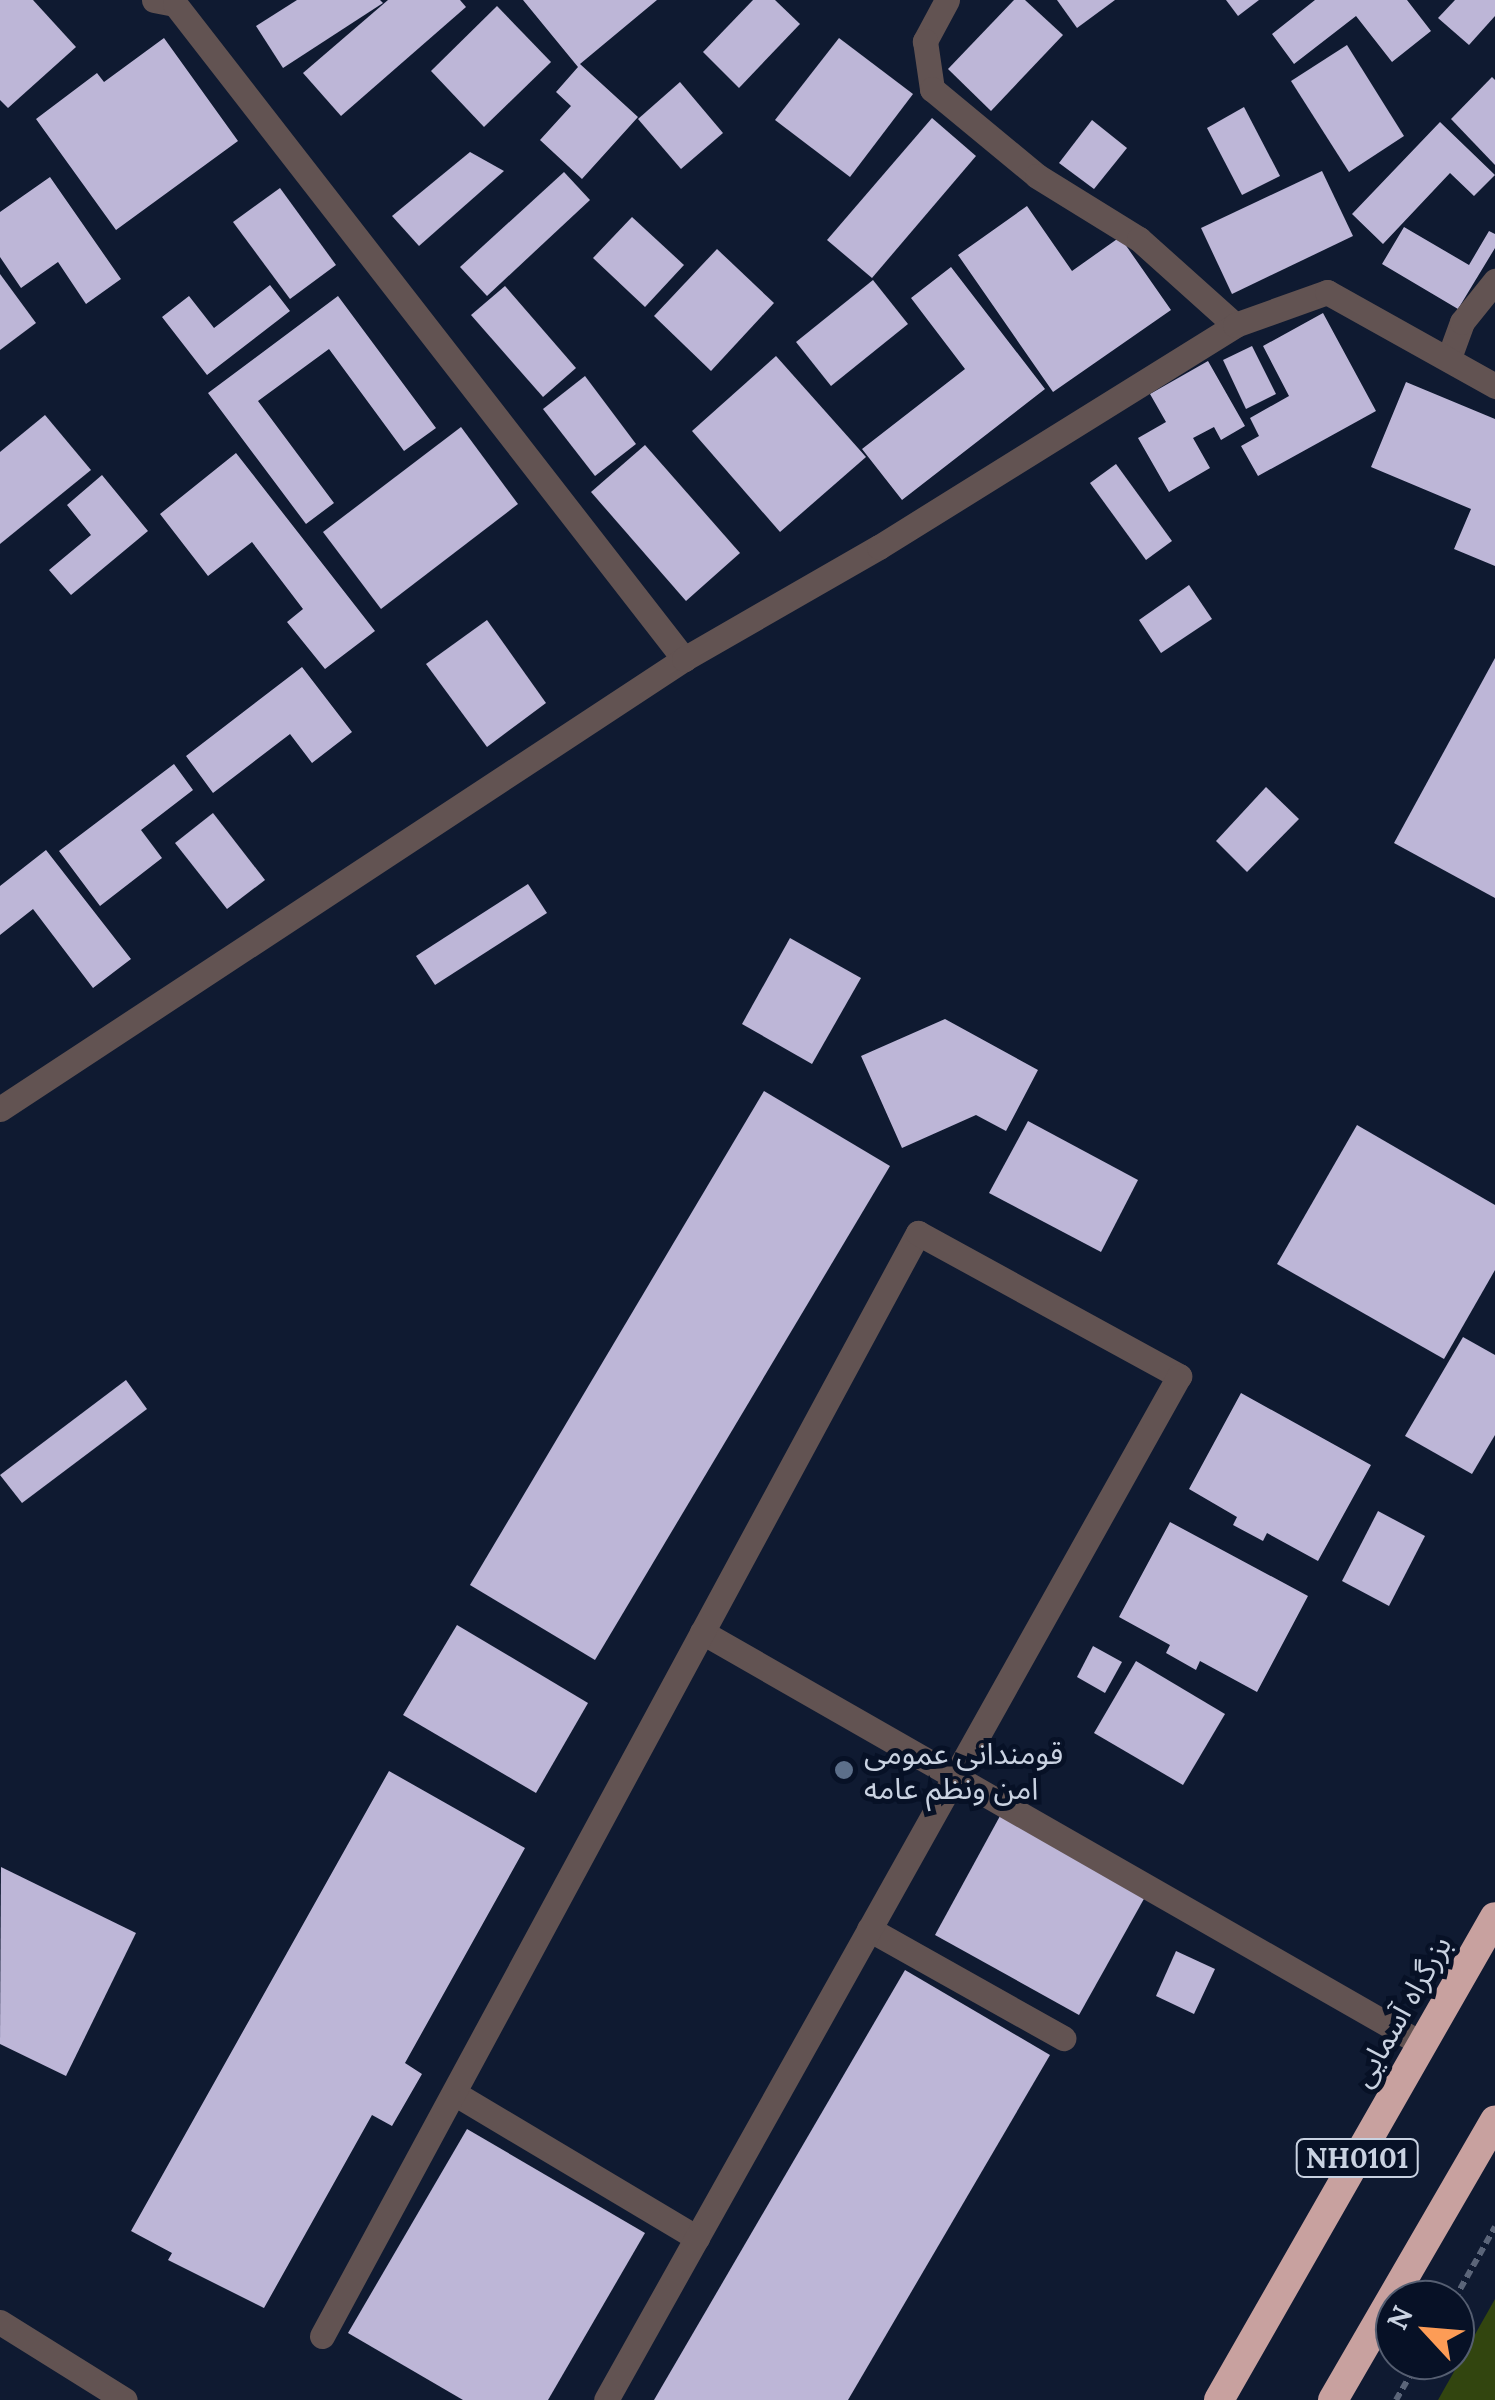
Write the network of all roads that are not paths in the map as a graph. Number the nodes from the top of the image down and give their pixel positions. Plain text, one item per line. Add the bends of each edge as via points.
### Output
1 (947, 0) edge
2 (169, 1) edge
3 (1495, 281) edge
4 (1234, 325) junction
5 (1450, 355) junction
6 (1495, 386) edge
7 (684, 659) junction
8 (0, 1109) edge
9 (702, 1632) junction
10 (954, 1780) junction
11 (1495, 1917) edge
12 (870, 1929) junction
13 (1063, 2038) dead end
14 (1422, 2044) junction
15 (454, 2093) junction
16 (1495, 2120) edge
17 (697, 2238) junction
18 (0, 2322) edge
19 (322, 2336) dead end
20 (125, 2400) edge
21 (606, 2400) edge
22 (1219, 2400) edge
23 (1333, 2400) edge

1 - 4 street via 925,41 932,89 1037,176 1138,239
2 - 7 street
3 - 5 street via 1462,322
4 - 5 street via 1327,292
4 - 7 street via 879,547
5 - 6 street
7 - 8 street
9 - 10 street
9 - 10 street via 918,1233 1180,1376
9 - 15 street
10 - 12 street
10 - 14 street
11 - 14 highway, بزرگراه آسمایی / NH0101
12 - 13 street
12 - 17 street
14 - 22 highway, بزرگراه آسمایی / NH0101
15 - 17 street
15 - 19 street
16 - 23 highway, NH0101
17 - 21 street
18 - 20 street

